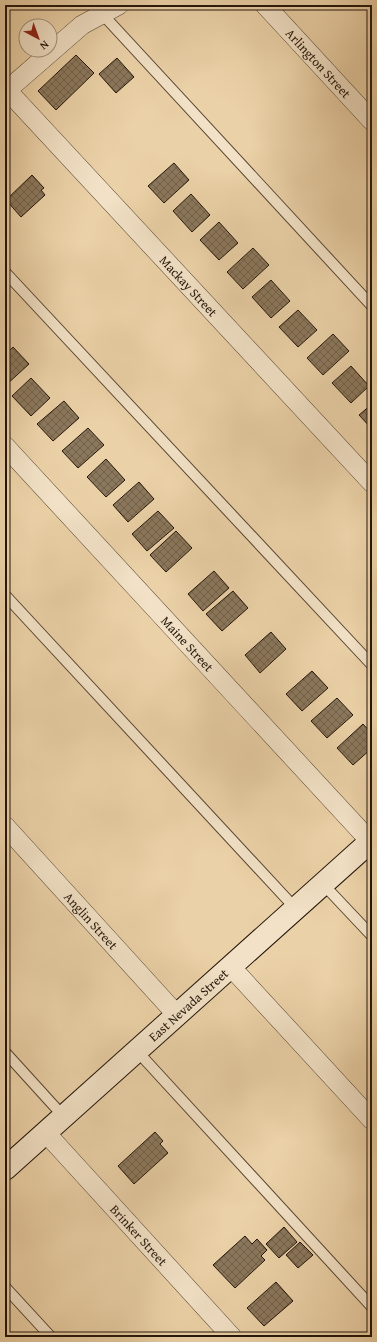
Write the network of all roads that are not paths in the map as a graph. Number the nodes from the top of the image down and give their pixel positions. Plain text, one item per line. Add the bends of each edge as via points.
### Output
1 (119, 5) edge
2 (265, 5) edge
3 (98, 9) edge
4 (6, 90) edge
5 (372, 121) edge
6 (5, 272) edge
7 (372, 306) edge
8 (5, 446) edge
9 (372, 483) edge
10 (5, 595) edge
11 (372, 665) edge
12 (5, 826) edge
13 (371, 840) edge
14 (323, 884) junction
15 (296, 909) junction
16 (372, 936) edge
17 (231, 967) junction
18 (177, 1015) junction
19 (137, 1051) junction
20 (5, 1052) edge
21 (64, 1116) junction
22 (372, 1120) edge
23 (46, 1133) junction
24 (5, 1169) edge
25 (5, 1287) edge
26 (372, 1307) edge
27 (51, 1337) edge
28 (232, 1337) edge

1 - 3 street
2 - 5 street, Arlington Street
3 - 4 street
3 - 7 lane
4 - 9 street, Mackay Street
6 - 11 lane
8 - 13 street, Maine Street
10 - 15 lane
12 - 18 street, Anglin Street
13 - 14 street, East Nevada Street
14 - 15 street, East Nevada Street
14 - 16 lane
15 - 17 street, East Nevada Street
17 - 18 street, East Nevada Street
17 - 22 street
18 - 19 street, East Nevada Street
19 - 21 street, East Nevada Street
19 - 26 lane
20 - 21 lane
21 - 23 street, East Nevada Street
23 - 24 street, East Nevada Street
23 - 28 street, Brinker Street
25 - 27 lane

